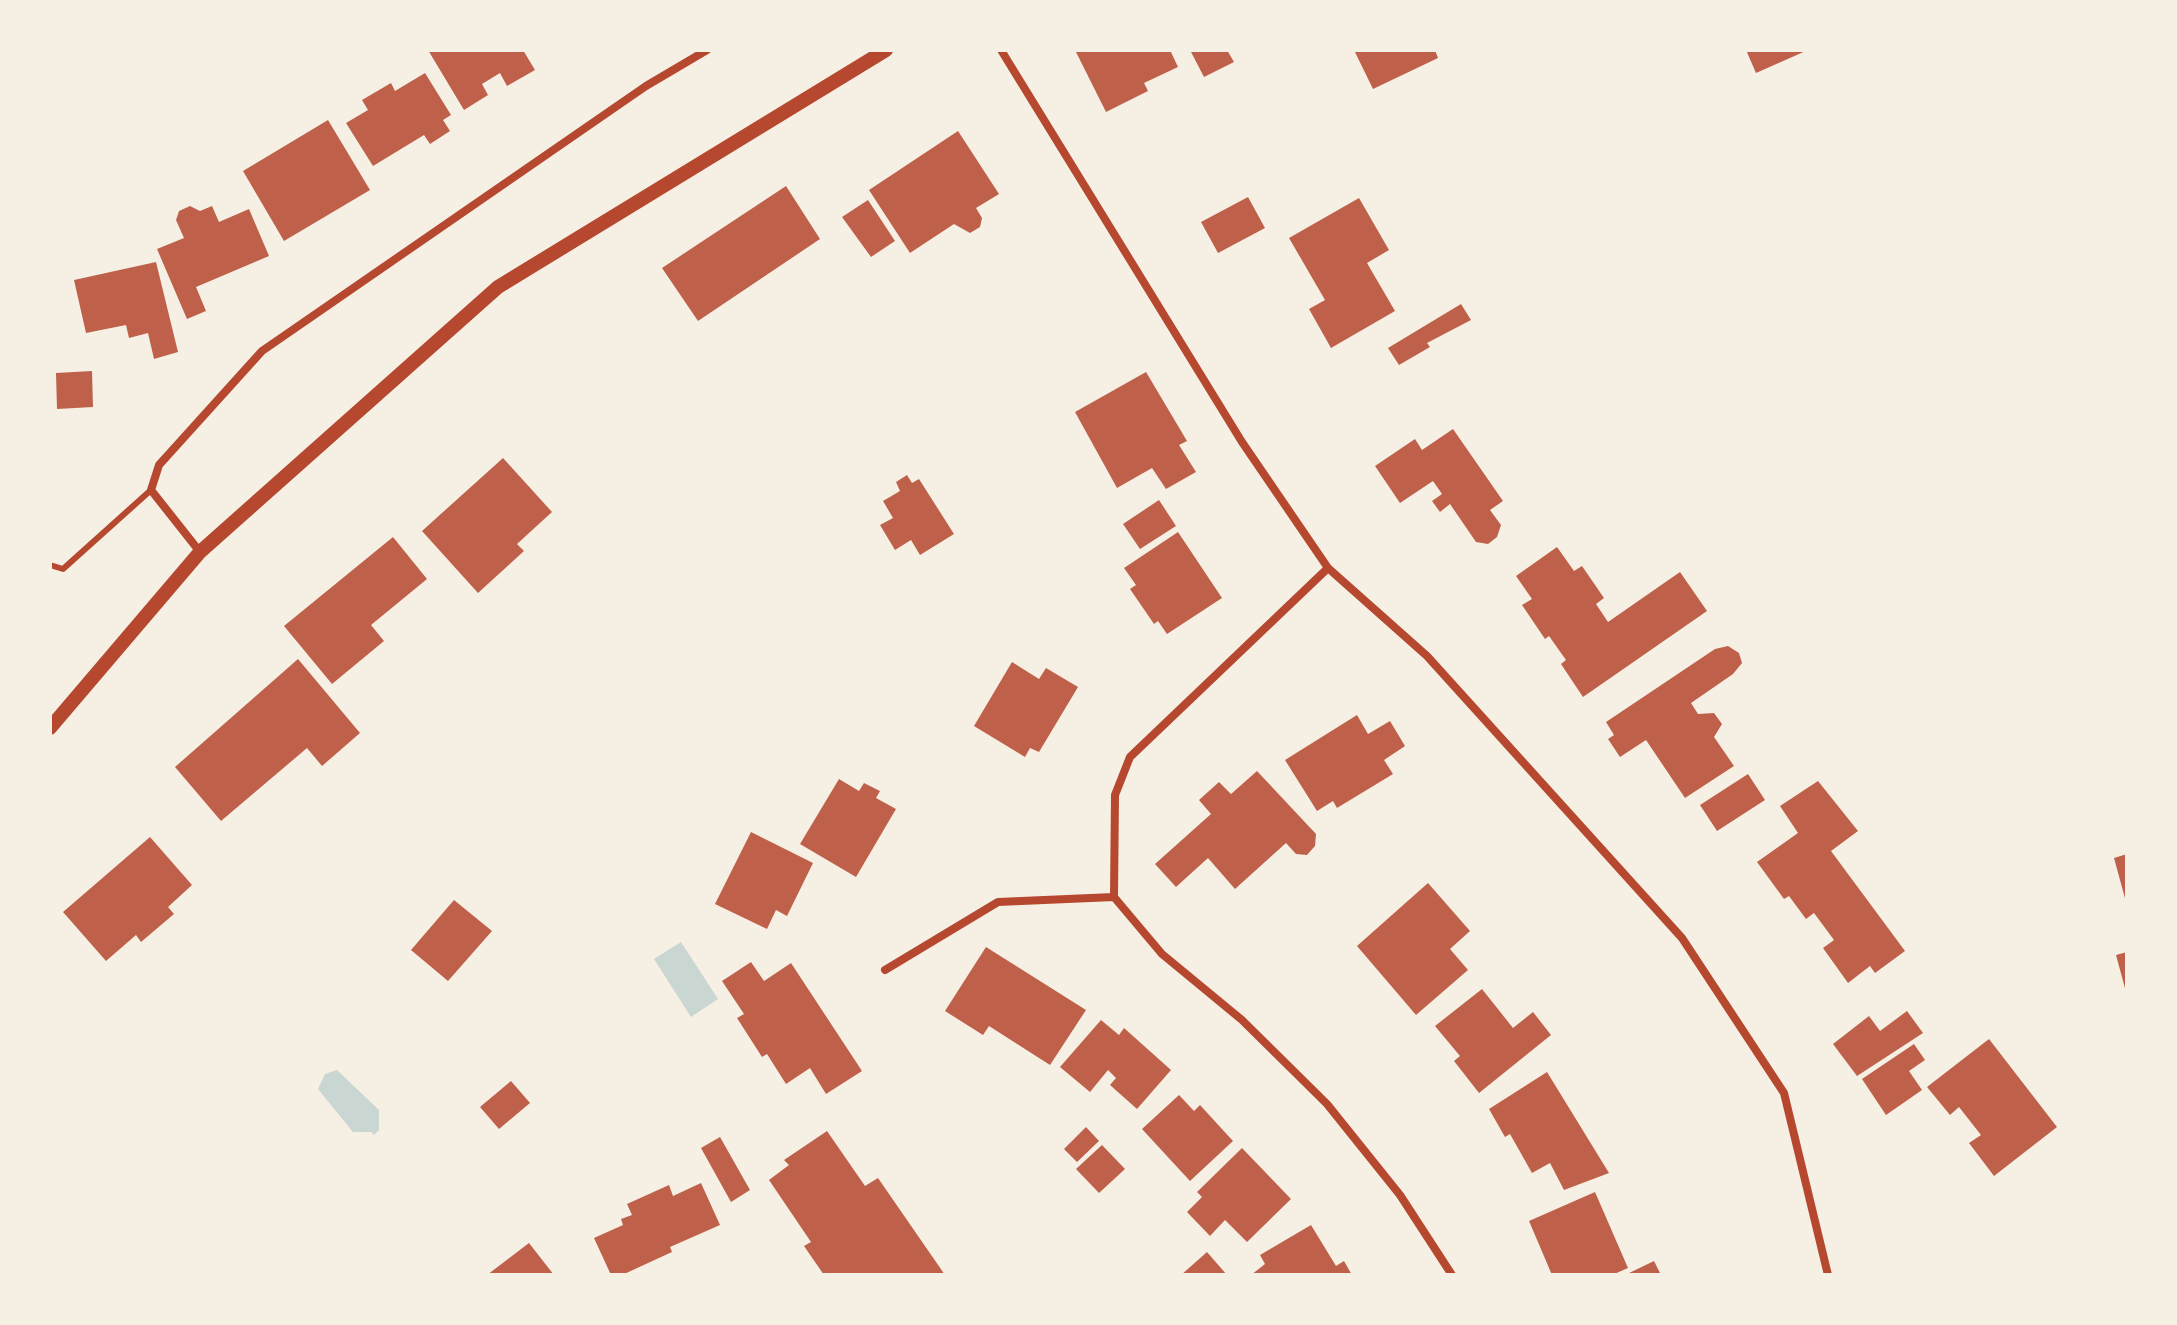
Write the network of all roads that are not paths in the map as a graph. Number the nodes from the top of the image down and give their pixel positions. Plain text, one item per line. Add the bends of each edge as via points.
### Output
1 (707, 50) edge
2 (886, 50) edge
3 (1001, 50) edge
4 (151, 490) junction
5 (200, 552) junction
6 (50, 565) edge
7 (1328, 568) junction
8 (50, 728) edge
9 (1114, 897) junction
10 (885, 970) dead end
11 (1452, 1275) edge
12 (1828, 1275) edge

1 - 4 street via 646,86 262,351 159,465
2 - 5 street via 498,287
3 - 7 street via 1242,442
4 - 5 street
4 - 6 lane via 63,569
5 - 8 street
7 - 9 street via 1130,757 1115,795
7 - 12 street via 1427,656 1682,938 1784,1093
9 - 10 street via 998,902
9 - 11 street via 1162,954 1242,1020 1327,1104 1400,1195

